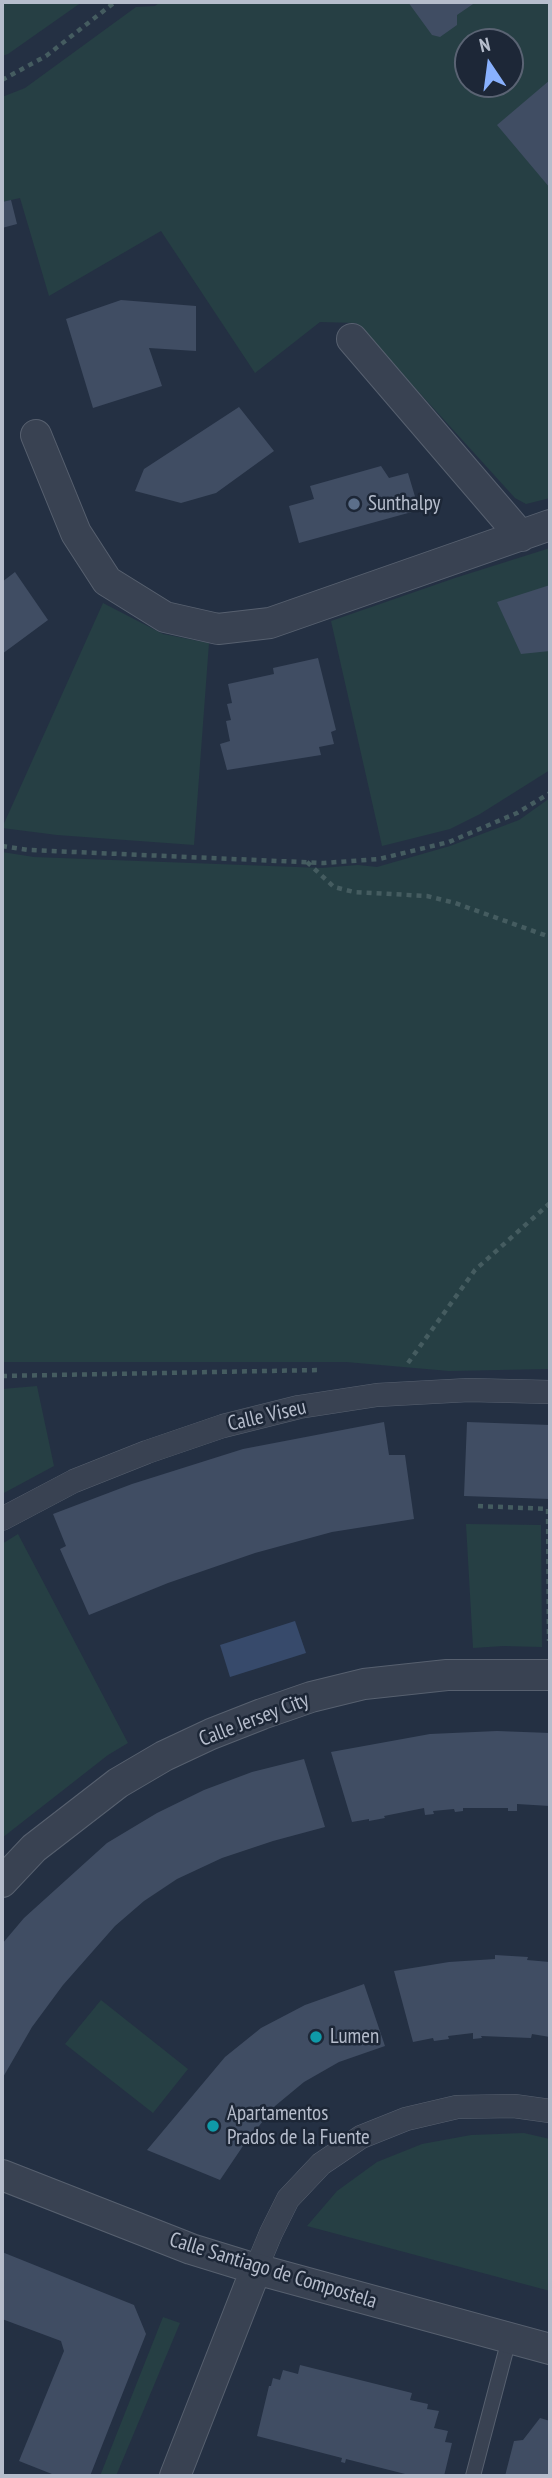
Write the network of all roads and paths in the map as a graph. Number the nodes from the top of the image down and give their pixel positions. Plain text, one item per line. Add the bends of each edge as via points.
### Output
1 (115, 2) edge
2 (2, 80) edge
3 (352, 339) dead end
4 (36, 435) dead end
5 (550, 525) edge
6 (521, 536) junction
7 (550, 793) edge
8 (2, 846) edge
9 (307, 862) junction
10 (550, 937) edge
11 (550, 1203) edge
12 (321, 1370) dead end
13 (2, 1376) edge
14 (550, 1392) edge
15 (377, 1395) junction
16 (478, 1506) dead end
17 (549, 1509) edge
18 (2, 1519) edge
19 (549, 1595) edge
20 (549, 1643) edge
21 (550, 1675) edge
22 (2, 1882) edge
23 (550, 2111) edge
24 (2, 2175) edge
25 (256, 2269) junction
26 (509, 2339) junction
27 (550, 2349) edge
28 (175, 2476) edge
29 (473, 2476) edge

1 - 2 path via 47,56
3 - 6 street
4 - 6 street via 76,533 107,581 165,617 218,629 270,623
5 - 6 street
7 - 9 path via 517,813 449,842 379,859
8 - 9 path
9 - 10 path via 334,887 427,896
11 - 15 path via 475,1270 401,1372
12 - 13 path
14 - 15 street, Calle Viseu
15 - 18 street, Calle Viseu via 299,1407 222,1426 74,1480
16 - 17 path
17 - 19 path
19 - 20 path
21 - 22 street, Calle Jersey City via 447,1675 364,1684 262,1714 164,1756 118,1783 34,1848
23 - 25 street via 457,2107 406,2119 361,2137 321,2164 288,2199
24 - 25 street, Calle Santiago de Compostela via 191,2249
25 - 26 street, Calle Santiago de Compostela
25 - 28 street
26 - 27 street, Calle Santiago de Compostela
26 - 29 lane

